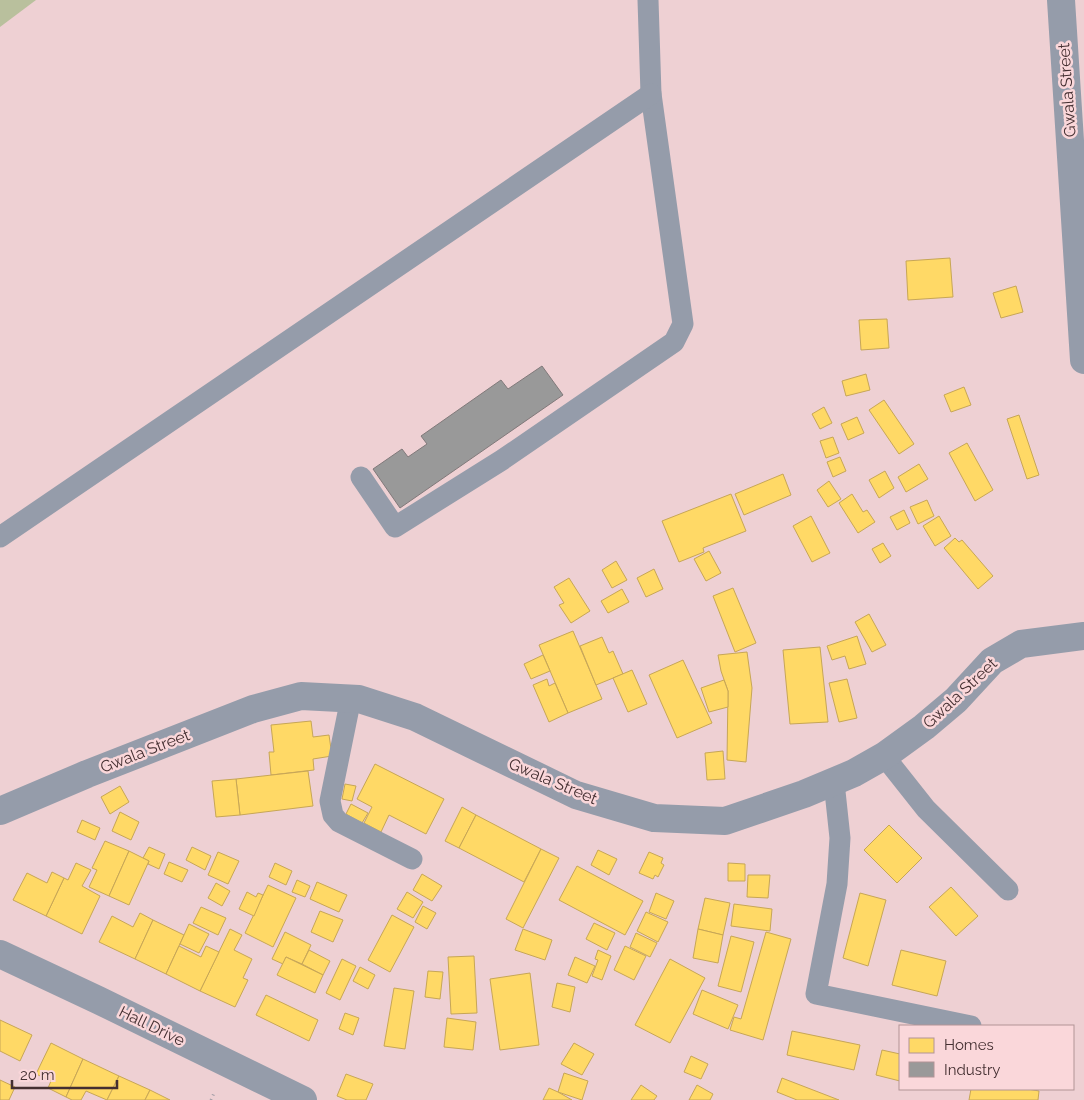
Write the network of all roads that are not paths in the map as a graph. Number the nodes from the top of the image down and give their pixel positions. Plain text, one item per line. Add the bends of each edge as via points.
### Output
1 (648, 0) edge
2 (1061, 0) edge
3 (651, 94) junction
4 (1084, 360) edge
5 (360, 477) dead end
6 (0, 537) edge
7 (1084, 636) edge
8 (351, 698) junction
9 (884, 756) junction
10 (834, 782) junction
11 (0, 811) edge
12 (412, 859) dead end
13 (1008, 890) dead end
14 (0, 954) edge
15 (966, 1025) edge
16 (303, 1100) edge

1 - 3 lane
2 - 4 street, Gwala Street
3 - 5 lane via 683,324 674,342 502,460 395,528
3 - 6 lane
7 - 9 street, Gwala Street via 1021,644 992,662 956,700
8 - 10 street, Gwala Street via 415,717 576,795 654,818 725,821
8 - 11 street, Gwala Street via 300,696 253,709
8 - 12 lane via 330,801 333,816
9 - 10 street, Gwala Street
9 - 13 lane via 926,809
10 - 15 lane via 840,838 837,884 816,994
14 - 16 street, Hall Drive

